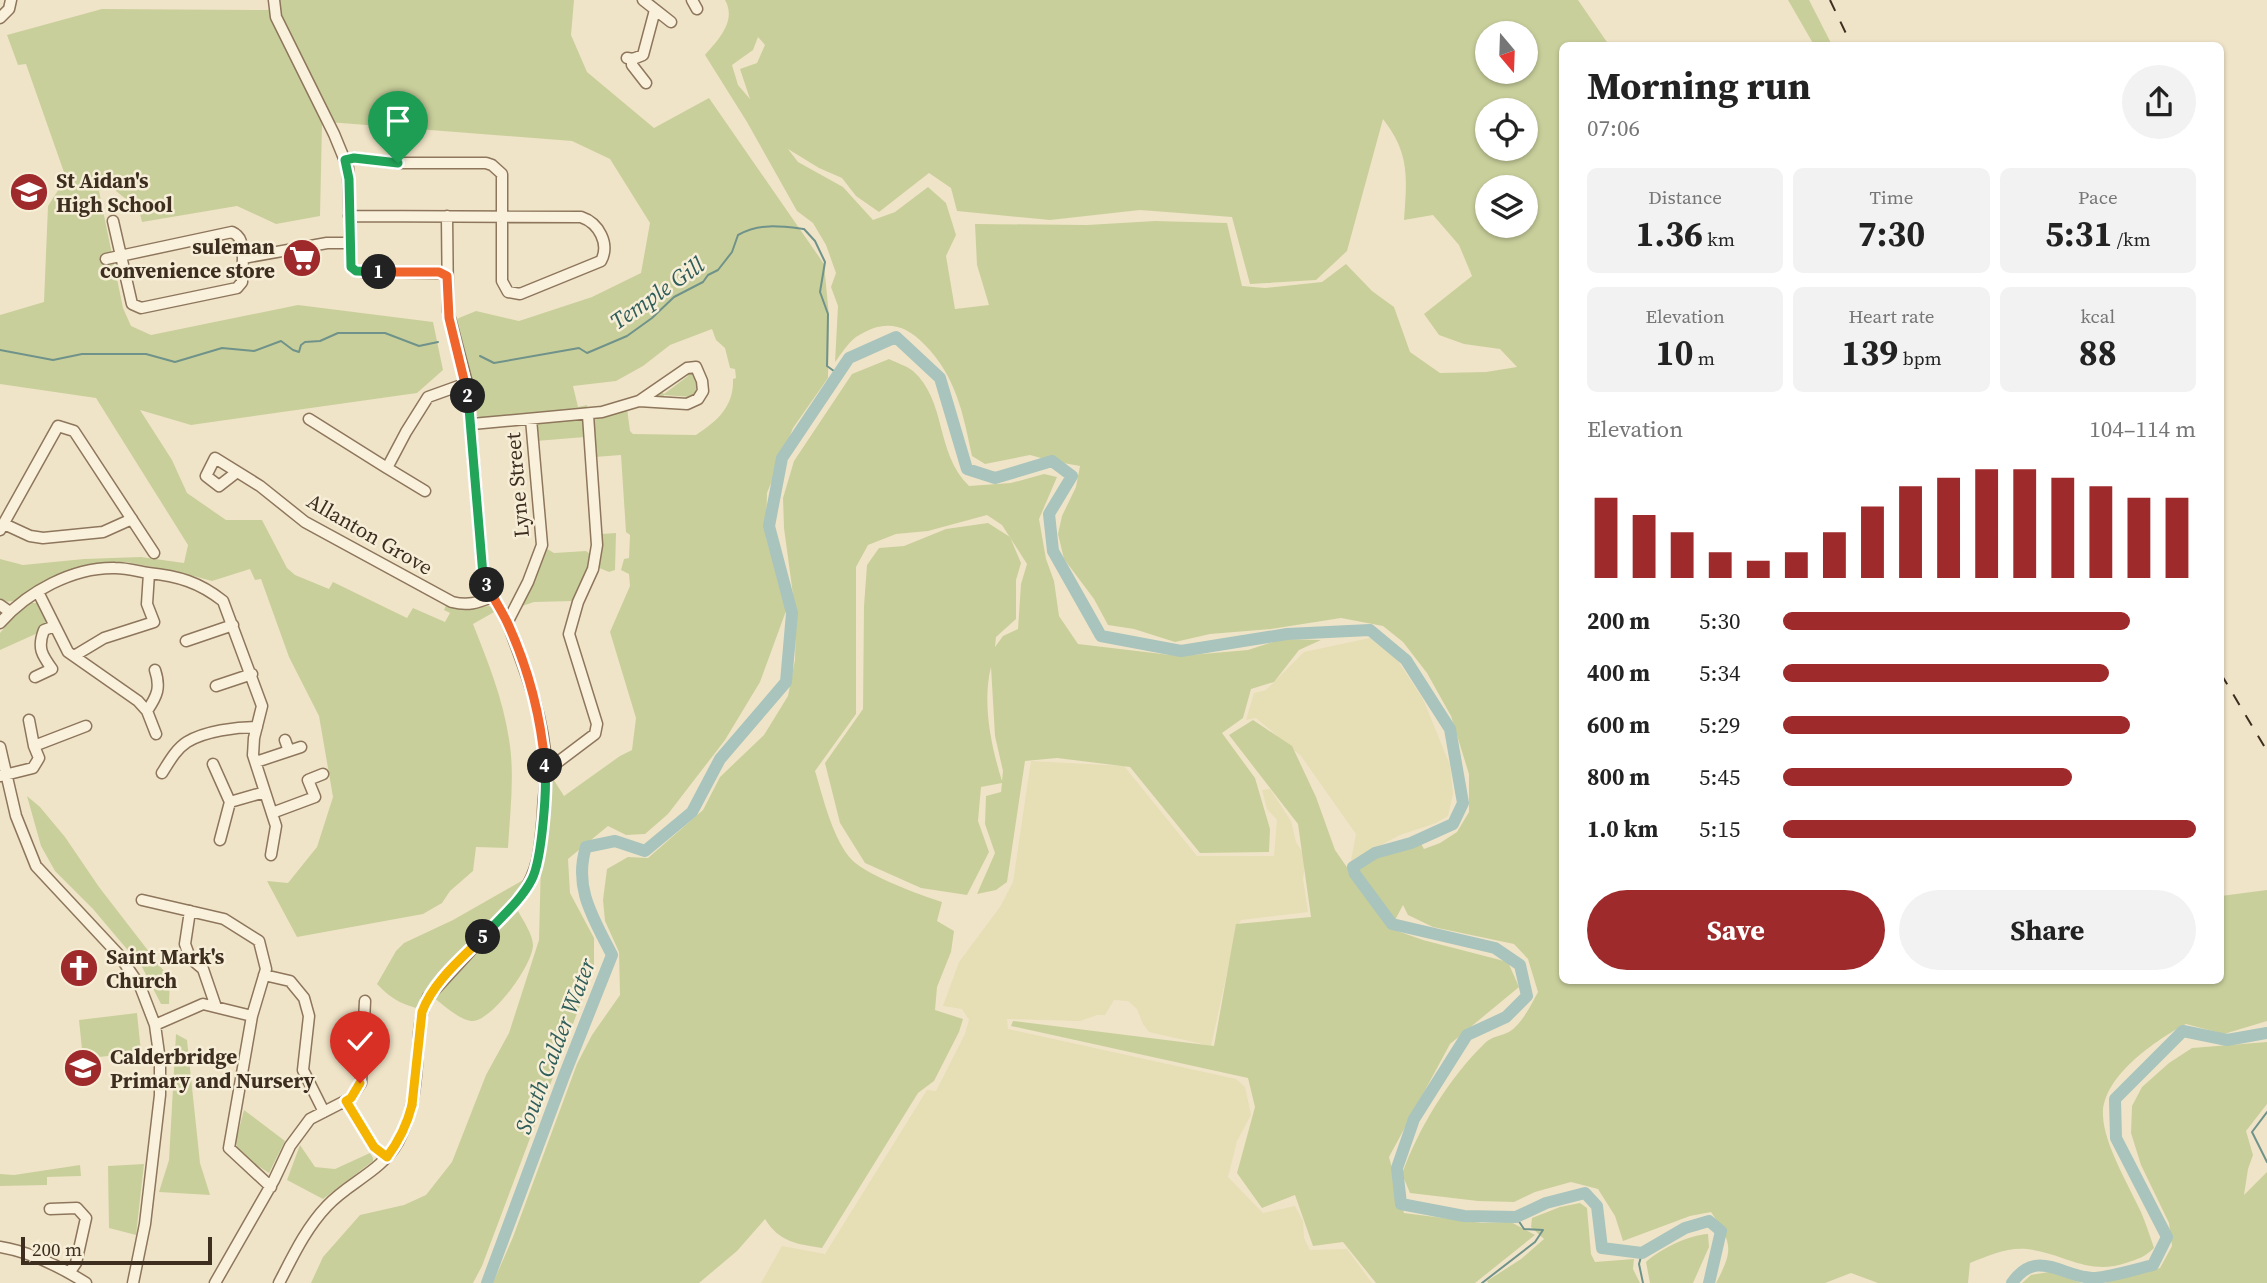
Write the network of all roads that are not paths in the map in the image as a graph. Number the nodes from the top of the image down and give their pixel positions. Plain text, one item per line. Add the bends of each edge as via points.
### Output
1 (11, 0) edge
2 (274, 0) edge
3 (643, 0) edge
4 (655, 10) junction
5 (0, 18) edge
6 (671, 22) dead end
7 (646, 83) dead end
8 (345, 160) junction
9 (502, 215) junction
10 (349, 216) junction
11 (447, 216) junction
12 (113, 221) dead end
13 (349, 243) junction
14 (120, 257) junction
15 (243, 258) junction
16 (106, 259) dead end
17 (447, 276) junction
18 (467, 383) junction
19 (639, 401) junction
20 (588, 415) junction
21 (309, 419) dead end
22 (531, 419) junction
23 (472, 424) junction
24 (387, 468) junction
25 (237, 472) dead end
26 (425, 491) dead end
27 (132, 519) junction
28 (2, 527) edge
29 (154, 553) dead end
30 (149, 573) junction
31 (38, 592) junction
32 (492, 597) junction
33 (0, 605) edge
34 (10, 612) junction
35 (0, 623) edge
36 (507, 623) junction
37 (233, 625) junction
38 (55, 626) junction
39 (186, 641) dead end
40 (74, 656) junction
41 (155, 670) dead end
42 (252, 674) junction
43 (35, 677) dead end
44 (216, 686) dead end
45 (147, 712) junction
46 (29, 720) dead end
47 (86, 726) dead end
48 (257, 727) junction
49 (156, 734) dead end
50 (285, 740) dead end
51 (34, 746) junction
52 (301, 747) dead end
53 (0, 751) edge
54 (289, 751) junction
55 (256, 762) junction
56 (213, 764) dead end
57 (546, 771) junction
58 (162, 773) dead end
59 (323, 774) dead end
60 (3, 775) edge
61 (265, 792) junction
62 (230, 802) junction
63 (272, 813) junction
64 (220, 840) dead end
65 (271, 855) dead end
66 (142, 900) dead end
67 (190, 911) junction
68 (264, 975) junction
69 (365, 1001) dead end
70 (216, 1007) junction
71 (252, 1016) junction
72 (155, 1025) junction
73 (346, 1101) junction
74 (324, 1112) junction
75 (387, 1157) junction
76 (271, 1187) junction
77 (50, 1209) dead end
78 (0, 1247) edge
79 (69, 1273) junction
80 (86, 1283) edge
81 (134, 1283) edge
82 (215, 1283) edge
83 (279, 1283) edge

1 - 5 street
2 - 8 street via 276,17
3 - 4 street
4 - 6 street
4 - 7 street via 646,50 630,58
8 - 9 street via 492,164 502,174
8 - 10 street
9 - 9 street via 502,281 508,292 520,293 601,261 605,254 603,238 587,219
9 - 11 street
10 - 11 street
10 - 13 street
11 - 17 street
12 - 14 street
13 - 15 street
13 - 17 street via 349,261 356,271 439,272
14 - 15 street via 232,232 241,241
14 - 15 street via 132,304 141,308 237,288 242,282
14 - 16 street
17 - 18 street via 449,318
18 - 23 street
18 - 24 street via 428,397
19 - 19 street via 693,402 703,390 699,371 687,368
19 - 20 street
20 - 22 street
20 - 57 street via 597,545 569,634 597,724 595,734
21 - 24 street
22 - 23 street
22 - 36 street, Lyne Street via 542,545
23 - 32 street via 483,575
24 - 26 street
25 - 32 street, Allanton Grove via 304,522 452,602 474,604
27 - 28 street via 103,532 43,538
27 - 28 street via 74,431 58,426
27 - 29 street
30 - 31 street via 114,568 78,574
30 - 37 street via 180,577 212,593 223,601
30 - 40 street via 147,604 154,622 104,638
31 - 34 street
31 - 38 street
32 - 36 street
33 - 34 street
34 - 35 street
36 - 57 street via 536,708
37 - 39 street
37 - 42 street
38 - 40 street
38 - 43 street via 44,630 40,641 40,652 52,670
40 - 45 street
41 - 45 street via 158,693
42 - 44 street
42 - 48 street via 262,706
45 - 49 street
46 - 51 street
47 - 51 street
48 - 55 street
48 - 58 street via 233,727 187,742
50 - 54 street
51 - 60 street via 40,758 33,768
52 - 54 street
53 - 60 street
54 - 55 street
55 - 61 street
56 - 62 street
57 - 75 street via 539,859 532,879 428,997 422,1012 414,1097 408,1120
59 - 63 street via 308,780 315,797
60 - 72 street via 36,866 119,955 140,986
61 - 62 street
61 - 63 street
62 - 64 street
63 - 65 street via 276,826
66 - 67 street
67 - 68 street via 224,919 259,941
67 - 70 street via 185,944 190,958 203,969
68 - 71 street
68 - 74 street via 290,981 304,998 309,1016 303,1070
69 - 73 street via 360,1083
70 - 71 street
70 - 72 street via 203,1004
71 - 76 street via 229,1148
72 - 81 street via 160,1095
73 - 74 street
73 - 75 street via 374,1147
74 - 76 street via 310,1119 292,1144
75 - 83 street via 327,1205
76 - 82 street
77 - 79 street via 77,1208 86,1218 76,1263
78 - 79 street via 18,1250
79 - 80 street

